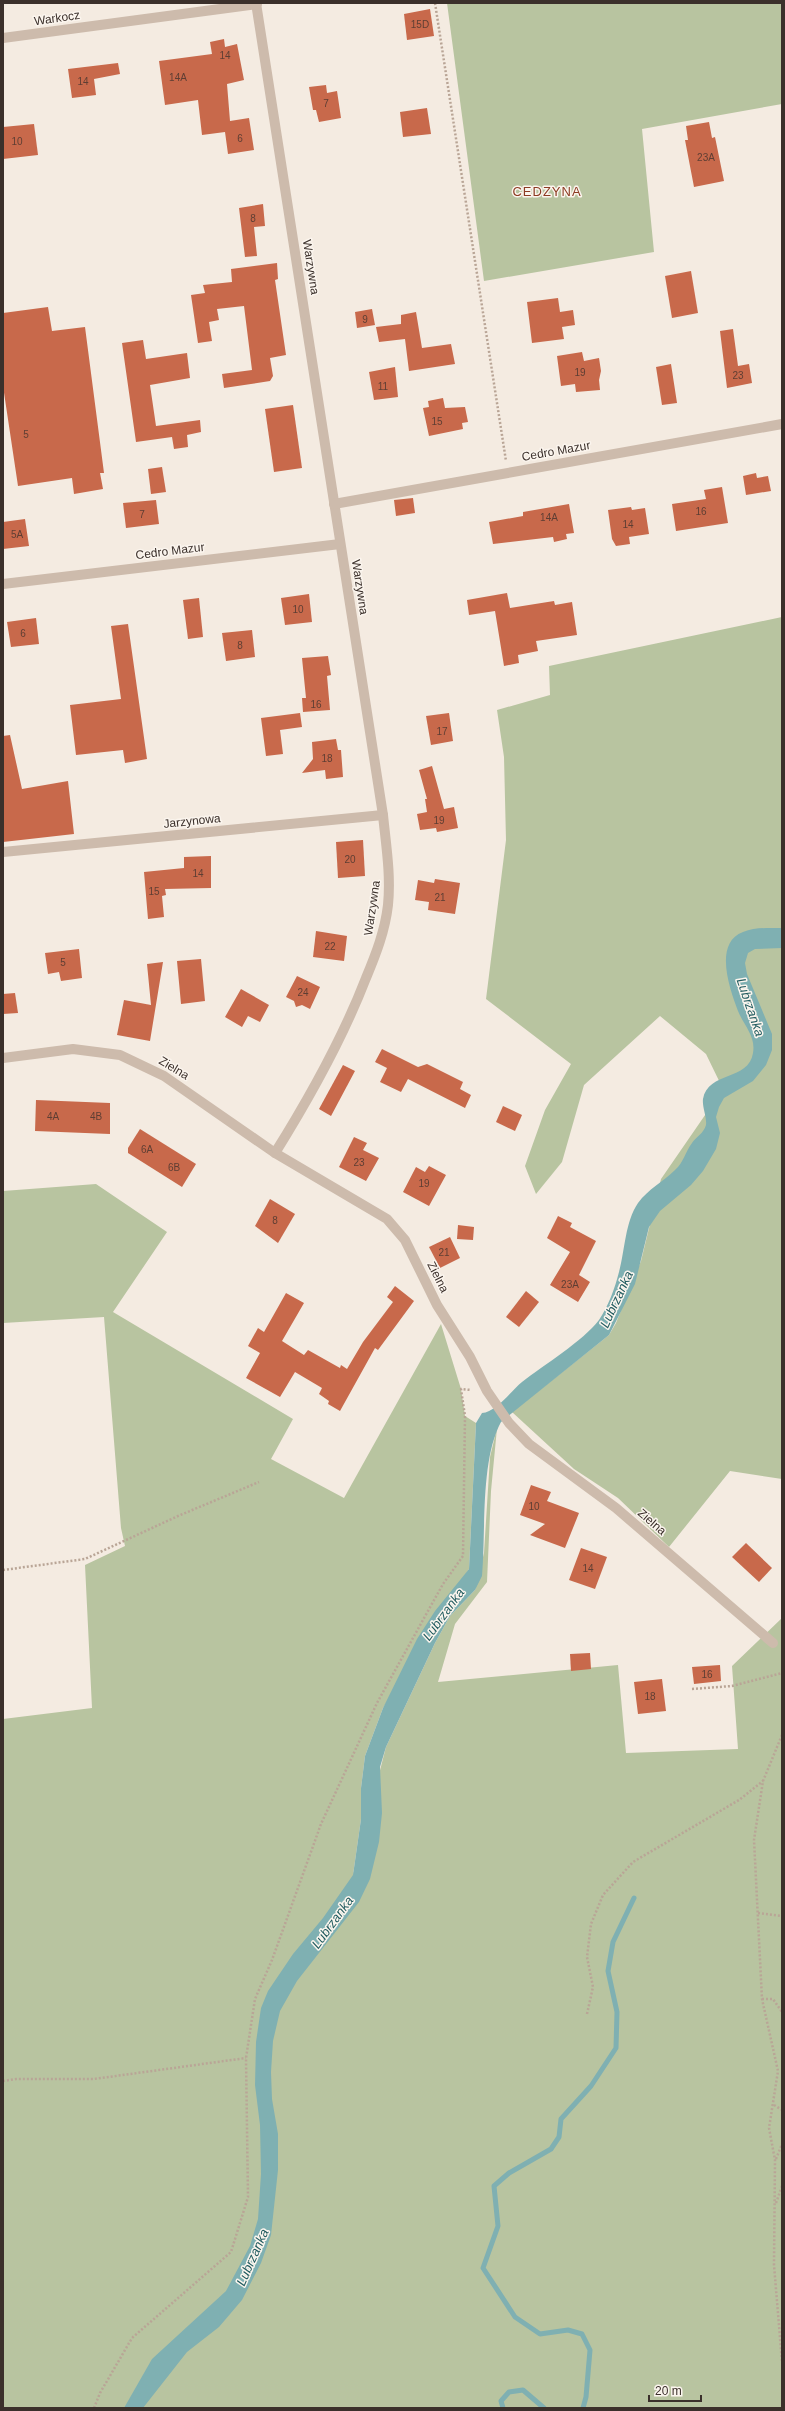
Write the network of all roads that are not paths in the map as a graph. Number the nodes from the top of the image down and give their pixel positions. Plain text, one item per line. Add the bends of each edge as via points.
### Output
1 (257, 3) edge
2 (3, 38) edge
3 (782, 424) edge
4 (334, 504) junction
5 (340, 544) junction
6 (3, 584) edge
7 (383, 815) junction
8 (3, 852) edge
9 (3, 1058) edge
10 (275, 1153) junction
11 (773, 1643) dead end

1 - 2 street, Warkocz
1 - 4 street, Warzywna
3 - 4 street, Cedro Mazur
4 - 5 street, Warzywna
5 - 6 street, Cedro Mazur
5 - 7 street, Warzywna
7 - 8 street, Jarzynowa
7 - 10 street, Warzywna via 389,878 388,906 381,941 352,1015 310,1096
9 - 10 street, Zielna via 73,1049 120,1055 164,1076
10 - 11 street, Zielna via 388,1219 405,1240 437,1305 509,1423 529,1444 616,1508

